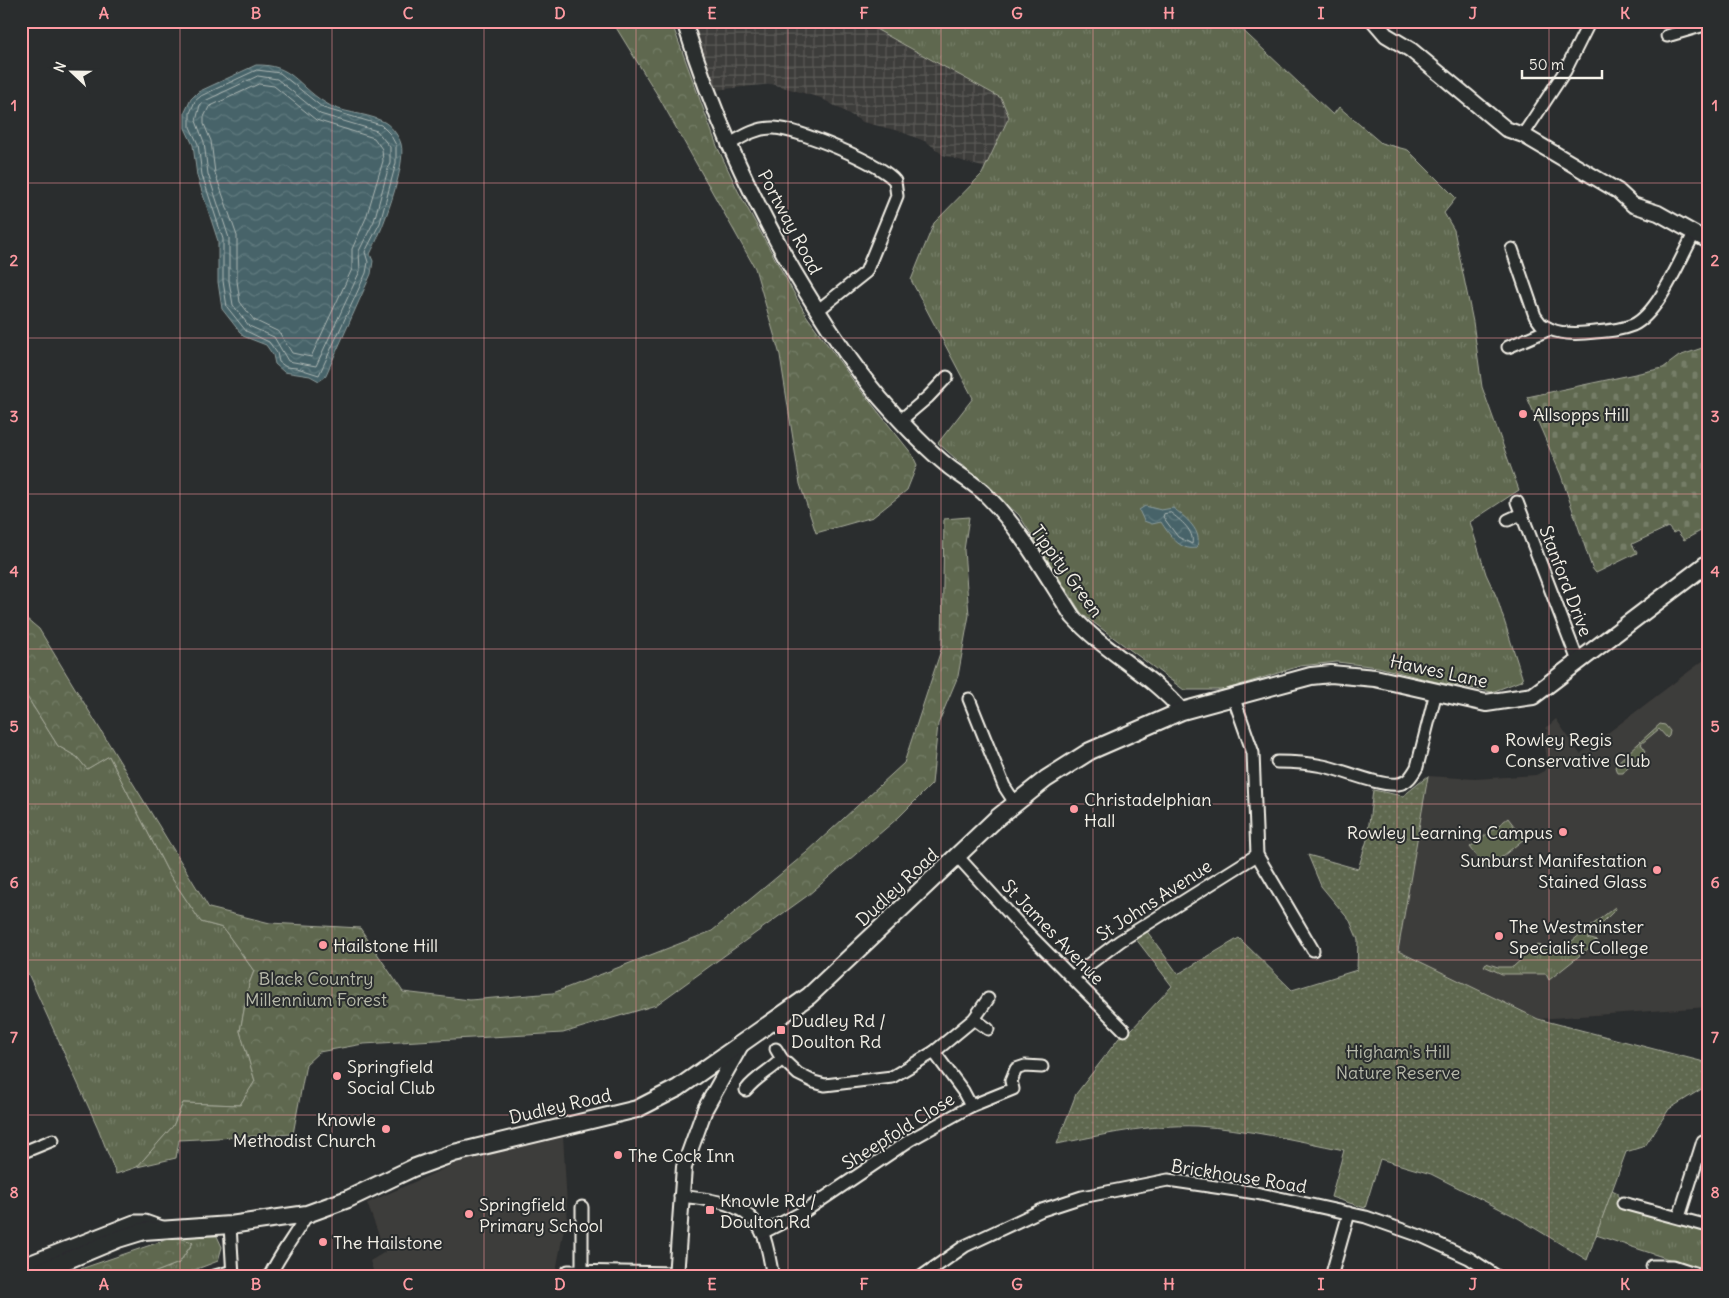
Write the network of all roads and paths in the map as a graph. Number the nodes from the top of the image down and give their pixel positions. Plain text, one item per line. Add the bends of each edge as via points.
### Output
1 (684, 21) edge
2 (1374, 21) edge
3 (1383, 21) edge
4 (1590, 21) edge
5 (1708, 24) edge
6 (1667, 36) dead end
7 (1411, 50) junction
8 (1523, 135) junction
9 (728, 145) junction
10 (1694, 234) junction
11 (1708, 241) edge
12 (1512, 249) dead end
13 (817, 311) junction
14 (1550, 330) junction
15 (1508, 347) dead end
16 (947, 377) dead end
17 (901, 420) junction
18 (948, 466) joint
19 (1517, 502) dead end
20 (1521, 514) junction
21 (1508, 520) dead end
22 (1708, 564) edge
23 (1578, 661) junction
24 (1436, 692) junction
25 (1233, 696) junction
26 (969, 699) dead end
27 (1182, 711) junction
28 (1277, 762) dead end
29 (1014, 803) junction
30 (1257, 855) junction
31 (958, 857) junction
32 (1313, 950) dead end
33 (1072, 977) junction
34 (988, 999) dead end
35 (974, 1019) junction
36 (988, 1029) dead end
37 (1124, 1030) dead end
38 (742, 1045) junction
39 (776, 1049) dead end
40 (934, 1052) junction
41 (782, 1059) junction
42 (1042, 1067) dead end
43 (746, 1090) dead end
44 (971, 1106) junction
45 (52, 1140) dead end
46 (1704, 1142) dead end
47 (21, 1153) edge
48 (680, 1196) junction
49 (1623, 1203) dead end
50 (582, 1206) dead end
51 (307, 1214) junction
52 (1349, 1214) junction
53 (1679, 1217) junction
54 (230, 1225) junction
55 (1708, 1226) edge
56 (166, 1228) junction
57 (762, 1233) junction
58 (21, 1265) edge
59 (1652, 1266) dead end
60 (582, 1270) junction
61 (568, 1271) dead end
62 (233, 1274) edge
63 (676, 1275) edge
64 (27, 1277) edge
65 (211, 1277) edge
66 (269, 1277) edge
67 (773, 1277) edge
68 (921, 1277) edge
69 (1330, 1277) edge
70 (1498, 1277) edge
71 (1707, 1277) edge

1 - 9 street, Portway Road
2 - 7 street via 1386,35
3 - 7 street
4 - 8 street via 1565,71
5 - 6 street
7 - 8 street via 1506,130
8 - 10 street via 1618,191 1638,196 1658,213
9 - 13 street, Portway Road via 768,225
9 - 13 street via 750,132 773,128 791,131 868,162 895,181 897,196 866,272
10 - 11 street
10 - 14 street via 1644,318 1618,329 1586,334
12 - 14 street via 1534,316
13 - 17 street, Portway Road via 866,380
14 - 15 street
16 - 17 street
17 - 18 street, Portway Road
18 - 27 street, Tippity Green via 988,496 1085,630 1169,695
19 - 20 street, Stanford Drive
20 - 21 street, Stanford Drive
20 - 23 street, Stanford Drive
22 - 23 main road, Hawes Lane
23 - 24 main road, Hawes Lane via 1533,696 1486,703
24 - 25 main road, Hawes Lane via 1375,678 1331,674
24 - 28 street via 1417,767 1404,782 1398,784 1371,779 1323,766
25 - 27 main road, Hawes Lane
25 - 30 street via 1253,753
26 - 29 street
27 - 29 main road, Dudley Road via 1090,751
29 - 31 main road, Dudley Road
30 - 32 street
30 - 33 street, St Johns Avenue via 1120,941
31 - 33 street, St James Avenue via 1018,924
31 - 38 main road, Dudley Road via 809,996
33 - 37 street, St James Avenue
34 - 35 street
35 - 36 street
35 - 40 street
38 - 48 street via 705,1109 684,1167
38 - 51 main road, Dudley Road via 678,1088 637,1109 454,1154 413,1168 348,1199
39 - 41 street
40 - 41 street via 892,1077 825,1084 806,1079
40 - 44 street
41 - 43 street via 769,1072 755,1078
42 - 44 street, Sheepfold Close via 1016,1069 1013,1089
44 - 57 street, Sheepfold Close via 910,1140 805,1211
45 - 47 street
46 - 53 street
48 - 57 street via 725,1202 737,1207 754,1221
48 - 63 street
49 - 53 street
50 - 60 street
51 - 54 main road, Dudley Road
51 - 66 street via 278,1257
52 - 68 street, Brickhouse Road via 1256,1193 1168,1180 1082,1197 1042,1210 965,1246
52 - 69 street
52 - 70 street, Brickhouse Road via 1423,1237 1469,1258
53 - 55 street
54 - 56 main road, Dudley Road
54 - 62 street
56 - 58 street via 146,1220 134,1221
56 - 64 main road, Dudley Road via 118,1239
57 - 67 street
59 - 71 street via 1673,1266
60 - 61 street
60 - 63 street
62 - 65 street

